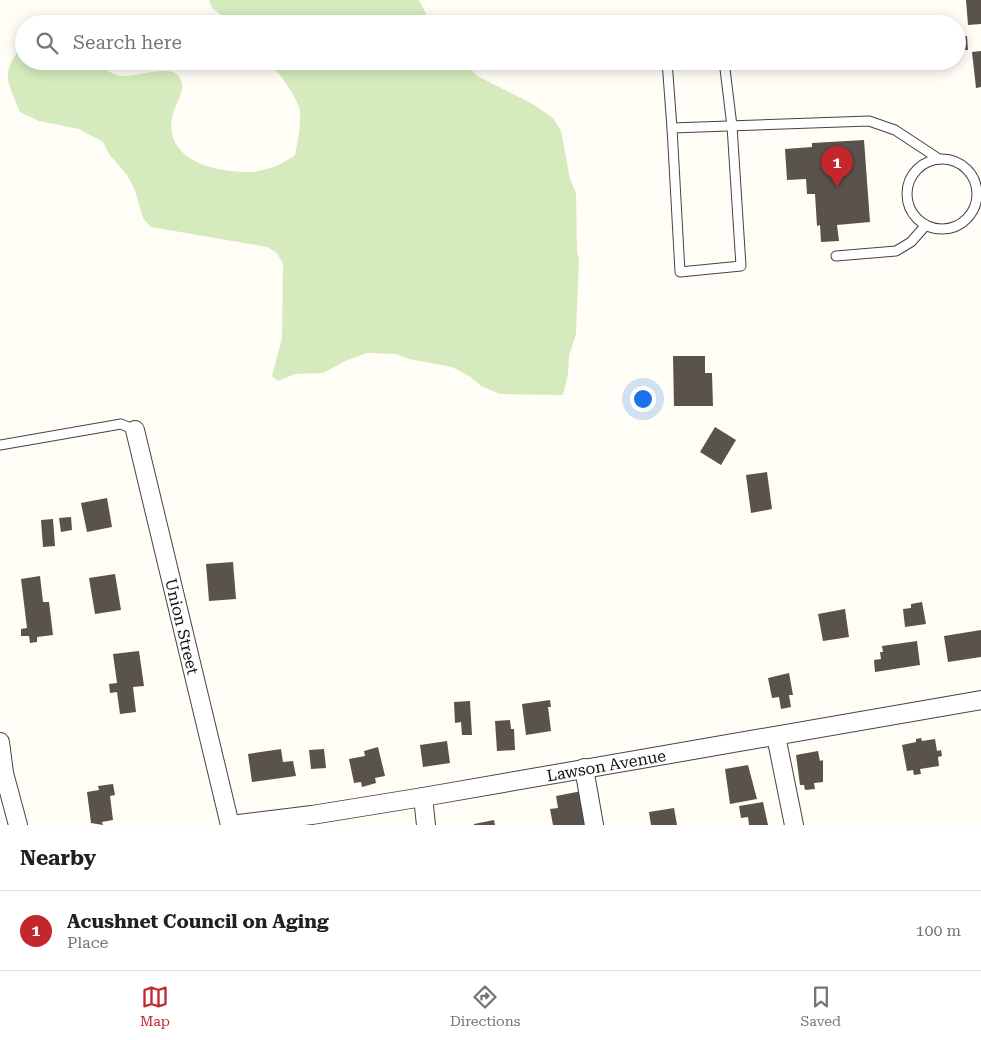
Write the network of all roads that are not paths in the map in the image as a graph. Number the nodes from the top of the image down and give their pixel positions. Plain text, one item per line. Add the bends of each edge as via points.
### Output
1 (668, 70) edge
2 (725, 70) edge
3 (732, 126) junction
4 (672, 128) junction
5 (938, 159) junction
6 (979, 185) edge
7 (926, 225) junction
8 (836, 256) dead end
9 (135, 430) joint
10 (0, 445) edge
11 (981, 700) edge
12 (776, 736) junction
13 (0, 742) edge
14 (584, 768) junction
15 (423, 797) junction
16 (18, 825) edge
17 (231, 825) edge
18 (426, 825) edge
19 (594, 825) edge
20 (794, 825) edge

1 - 4 lane
2 - 3 lane
3 - 4 lane
3 - 4 lane via 741,266 680,272
3 - 5 lane via 870,120 895,130
5 - 6 lane via 966,168
5 - 7 lane via 920,166 909,182 907,192 911,211
6 - 7 lane via 975,205 964,222 945,229
7 - 8 lane via 911,242 896,250
9 - 10 lane via 121,424
9 - 17 street, Union Street
11 - 12 street, Lawson Avenue
12 - 14 street, Lawson Avenue
12 - 20 street
13 - 16 street via 4,773
14 - 15 street, Lawson Avenue
14 - 19 street
15 - 17 street, Lawson Avenue
15 - 18 street

